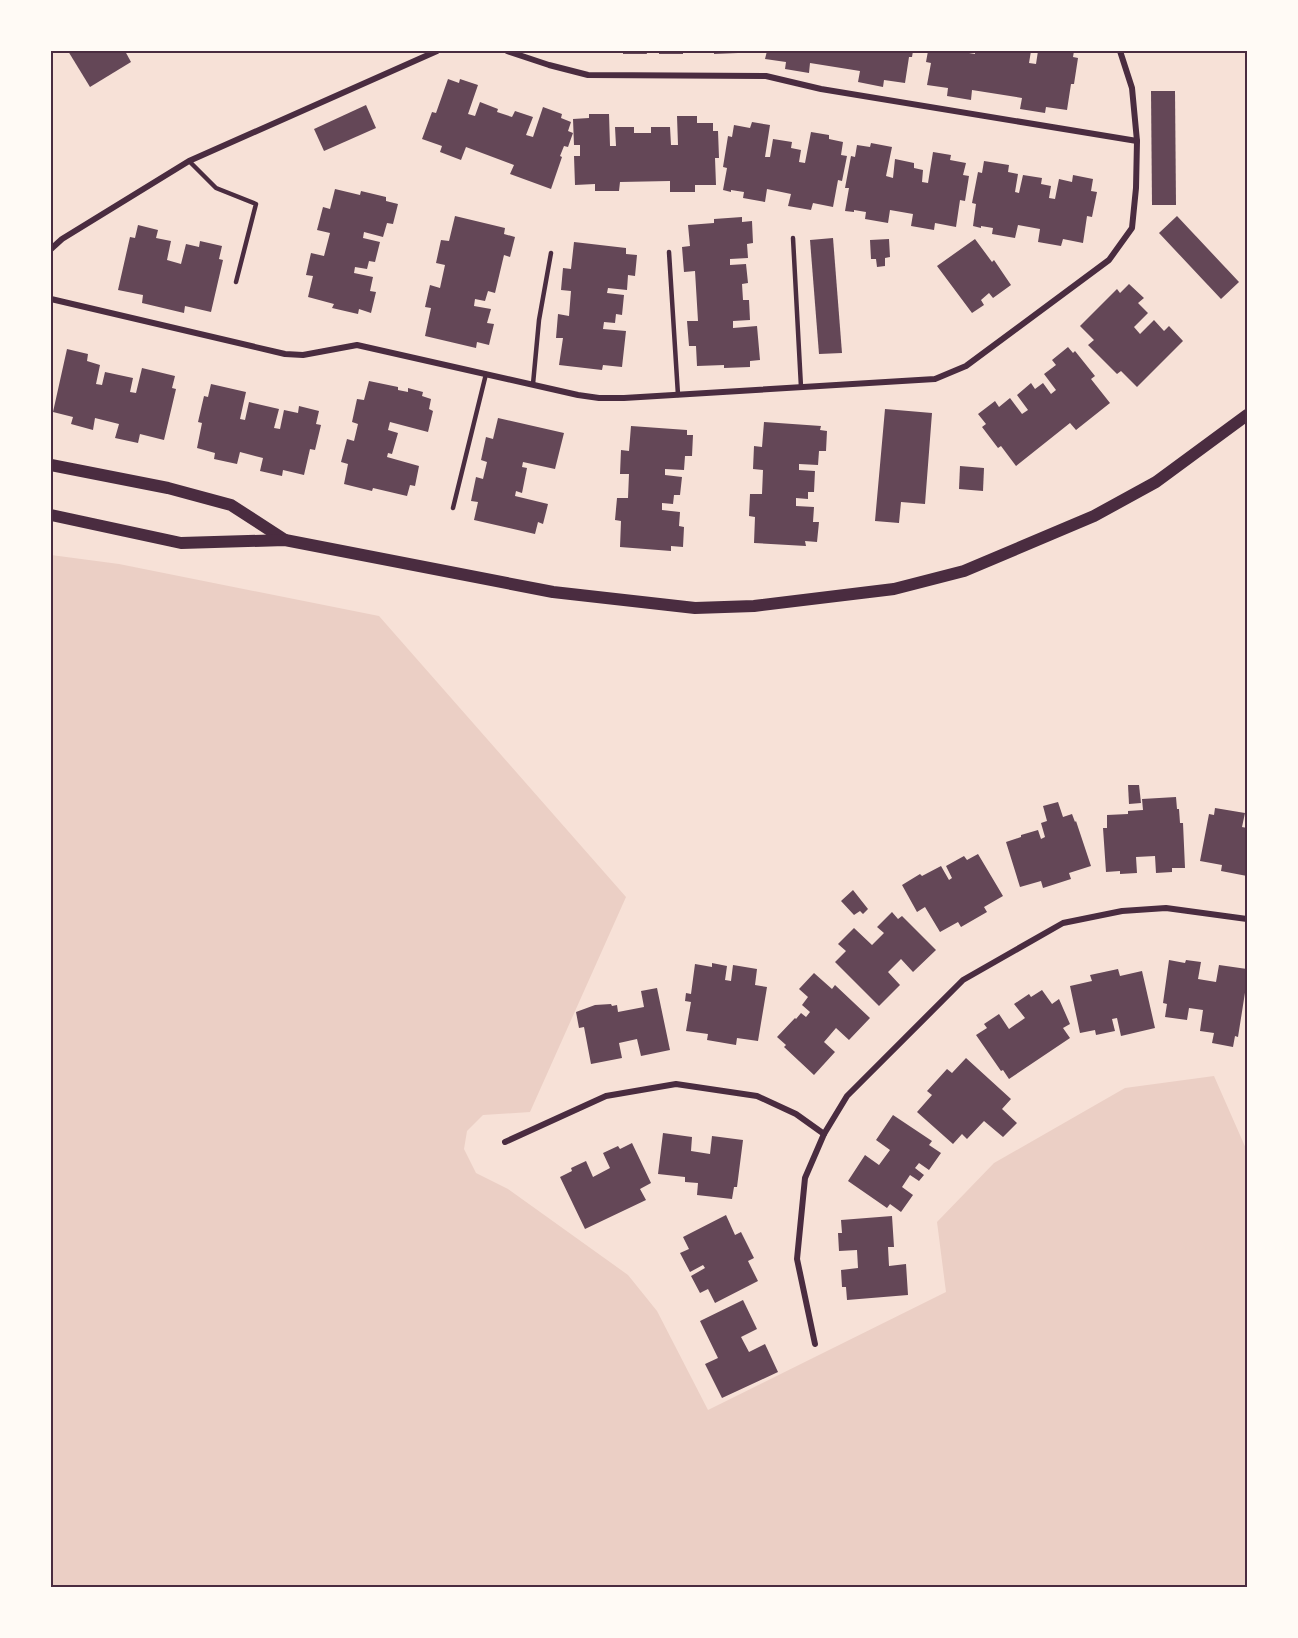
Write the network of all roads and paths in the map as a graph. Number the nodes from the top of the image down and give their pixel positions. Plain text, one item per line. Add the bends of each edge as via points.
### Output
1 (437, 51) edge
2 (507, 51) edge
3 (1120, 51) edge
4 (1137, 141) junction
5 (189, 161) junction
6 (793, 238) dead end
7 (51, 249) edge
8 (669, 252) dead end
9 (551, 253) dead end
10 (236, 282) dead end
11 (51, 298) edge
12 (486, 374) junction
13 (533, 384) junction
14 (801, 387) junction
15 (678, 395) junction
16 (1247, 415) edge
17 (51, 465) edge
18 (453, 508) dead end
19 (51, 515) edge
20 (285, 540) junction
21 (1247, 919) edge
22 (824, 1134) junction
23 (505, 1142) dead end
24 (815, 1344) dead end

1 - 5 street
2 - 4 street via 588,75 766,76 821,89
3 - 4 street via 1132,88
4 - 14 street via 1132,228 1110,260 966,366 935,379
5 - 7 street
5 - 10 lane via 216,188 256,204
6 - 14 lane
8 - 15 lane
9 - 13 lane
11 - 12 street via 285,354 303,355 357,345
12 - 13 street
12 - 18 lane
13 - 15 street via 599,398
14 - 15 street
16 - 20 main road via 1156,482 1094,516 964,571 894,589 754,606 695,608 553,592
17 - 20 main road via 231,505
19 - 20 main road via 181,543
21 - 22 street via 1166,908 1122,911 1064,923 963,980 847,1096
22 - 23 street via 796,1114 757,1096 676,1084 606,1096
22 - 24 street via 805,1178 797,1259

